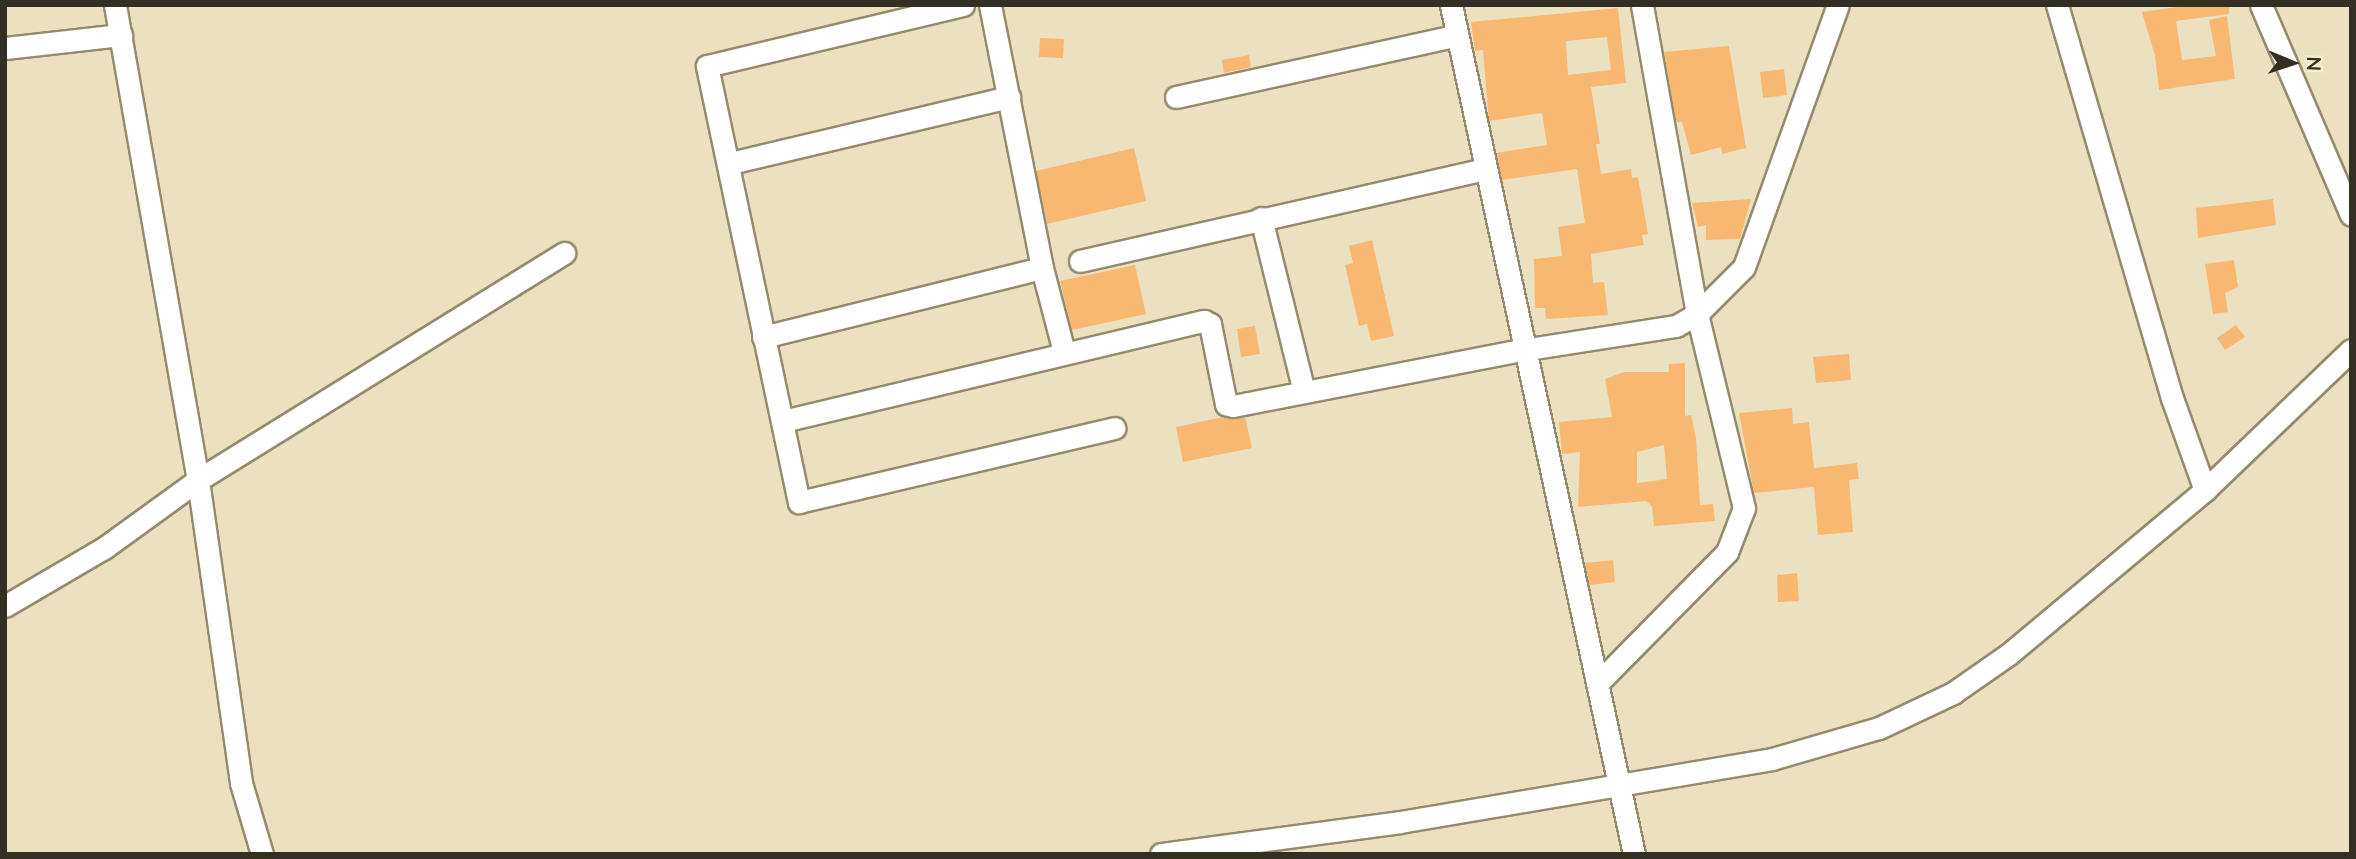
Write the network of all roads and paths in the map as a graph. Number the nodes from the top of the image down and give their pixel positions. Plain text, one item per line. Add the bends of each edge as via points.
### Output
1 (116, 5) edge
2 (963, 5) edge
3 (989, 5) edge
4 (1642, 5) edge
5 (1838, 5) edge
6 (2057, 5) edge
7 (2261, 5) edge
8 (1453, 6) edge
9 (121, 35) junction
10 (1457, 35) junction
11 (5, 48) edge
12 (1009, 97) junction
13 (1177, 97) dead end
14 (730, 163) junction
15 (1485, 169) junction
16 (2351, 215) edge
17 (1261, 218) junction
18 (564, 253) dead end
19 (1080, 261) dead end
20 (1042, 268) junction
21 (1698, 314) junction
22 (763, 337) junction
23 (1522, 349) junction
24 (2351, 350) edge
25 (1065, 352) junction
26 (1304, 392) junction
27 (783, 421) junction
28 (1114, 428) dead end
29 (198, 480) junction
30 (2205, 490) junction
31 (5, 606) edge
32 (1598, 683) junction
33 (1622, 785) junction
34 (1185, 852) edge
35 (262, 854) edge
36 (1161, 854) edge
37 (1634, 854) edge

1 - 9 street
2 - 14 street via 708,66
3 - 12 street
4 - 21 street
5 - 21 street via 1744,267
6 - 30 street via 2172,398
7 - 16 street
8 - 10 street
9 - 11 street
9 - 29 street
10 - 13 street
10 - 15 street
12 - 14 street
12 - 20 street
14 - 22 street
15 - 17 street
15 - 23 street
17 - 19 street
17 - 26 street
18 - 29 street
20 - 22 street
20 - 25 street
21 - 23 street via 1676,326
21 - 32 street via 1744,508 1727,552
22 - 27 street
23 - 26 street
23 - 32 street
24 - 30 street
25 - 26 street via 1204,321 1210,324 1226,404
25 - 27 street
27 - 28 street via 799,502
29 - 31 street via 104,548
29 - 35 street via 241,783
30 - 33 street via 2009,654 1953,694 1879,727 1772,759
32 - 33 street
33 - 34 street
33 - 37 street
34 - 36 street

